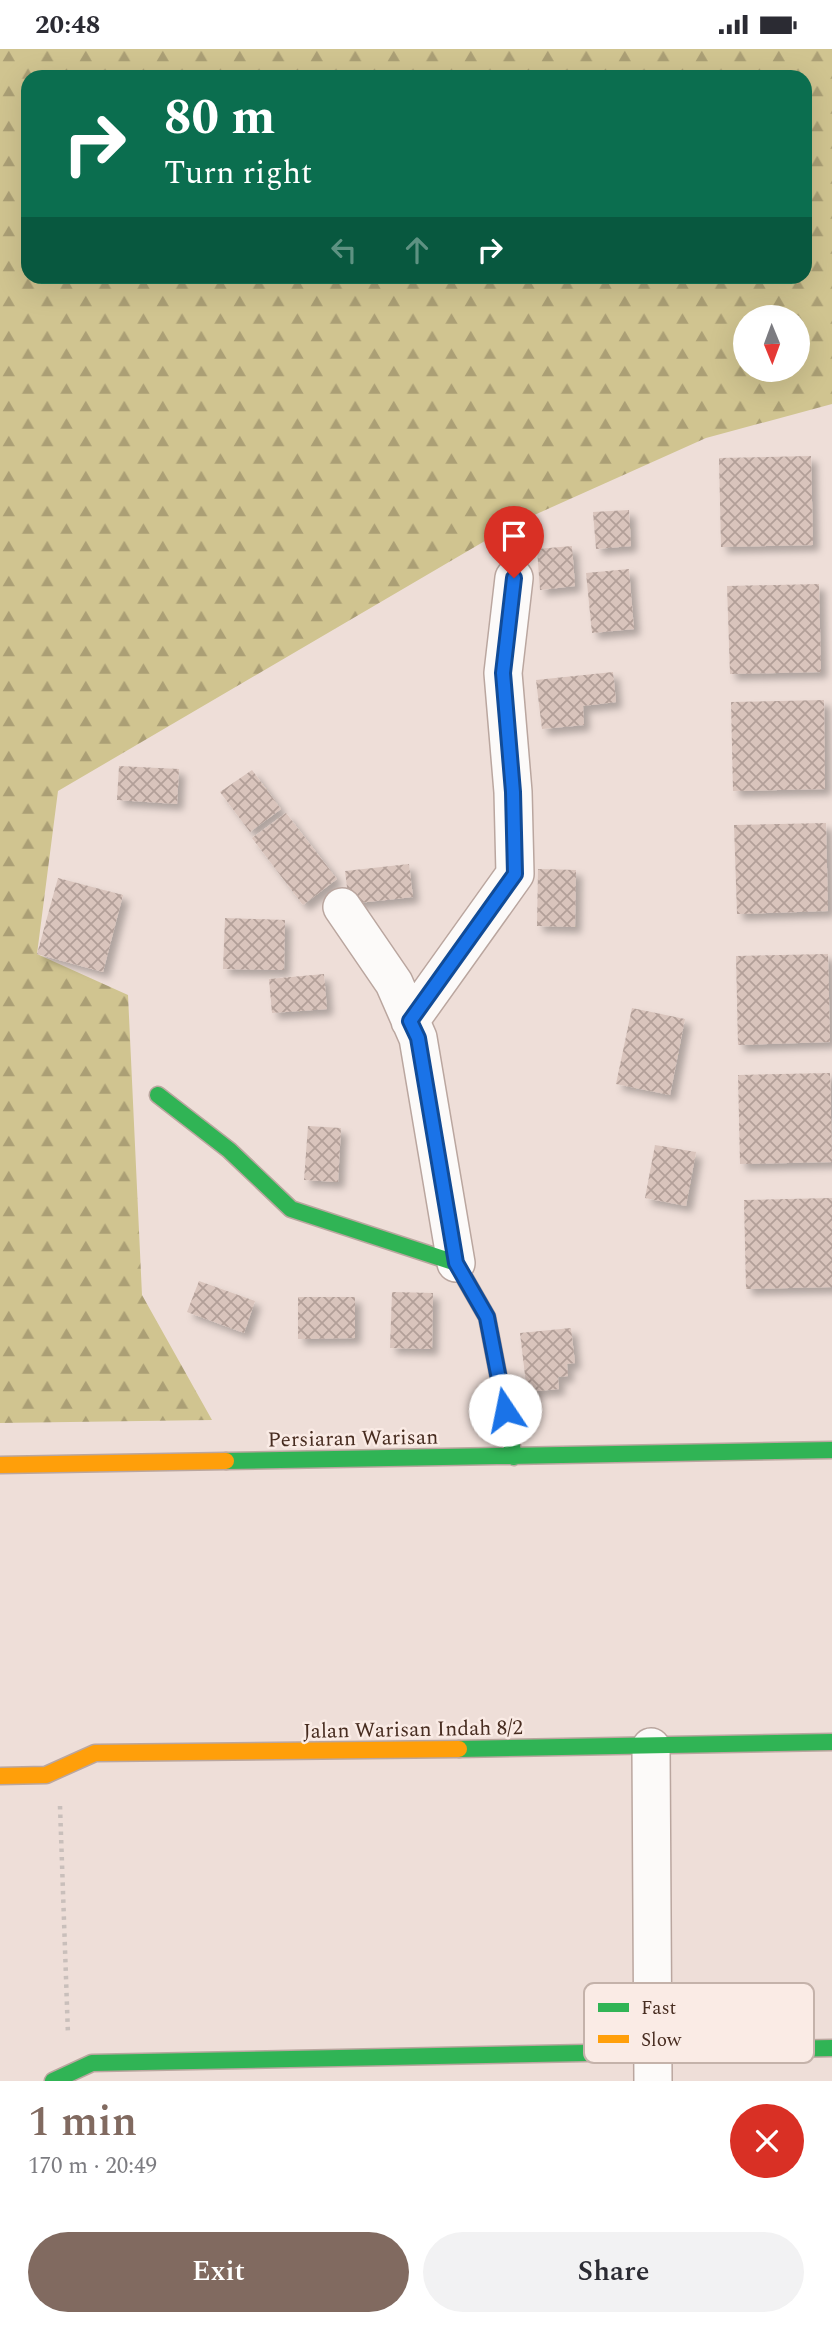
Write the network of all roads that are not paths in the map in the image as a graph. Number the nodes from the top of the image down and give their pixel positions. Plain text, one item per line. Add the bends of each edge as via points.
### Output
1 (514, 578) dead end
2 (342, 907) dead end
3 (410, 1021) junction
4 (158, 1095) dead end
5 (456, 1263) junction
6 (832, 1450) edge
7 (514, 1457) junction
8 (0, 1465) edge
9 (832, 1742) edge
10 (651, 1747) junction
11 (0, 1776) edge
12 (652, 1983) edge
13 (832, 2048) edge
14 (814, 2050) edge
15 (683, 2063) edge
16 (653, 2066) edge
17 (53, 2081) edge

1 - 3 street via 503,673 515,874
2 - 3 street via 394,983
3 - 5 street via 418,1038
4 - 5 street via 229,1150 291,1209
5 - 7 street via 487,1317
6 - 7 street, Persiaran Warisan
7 - 8 street, Persiaran Warisan
9 - 10 street, Jalan Warisan Indah 8/2
10 - 11 street, Jalan Warisan Indah 8/2 via 95,1753 46,1775
10 - 12 street
13 - 14 street
15 - 16 street
16 - 17 street via 92,2063

